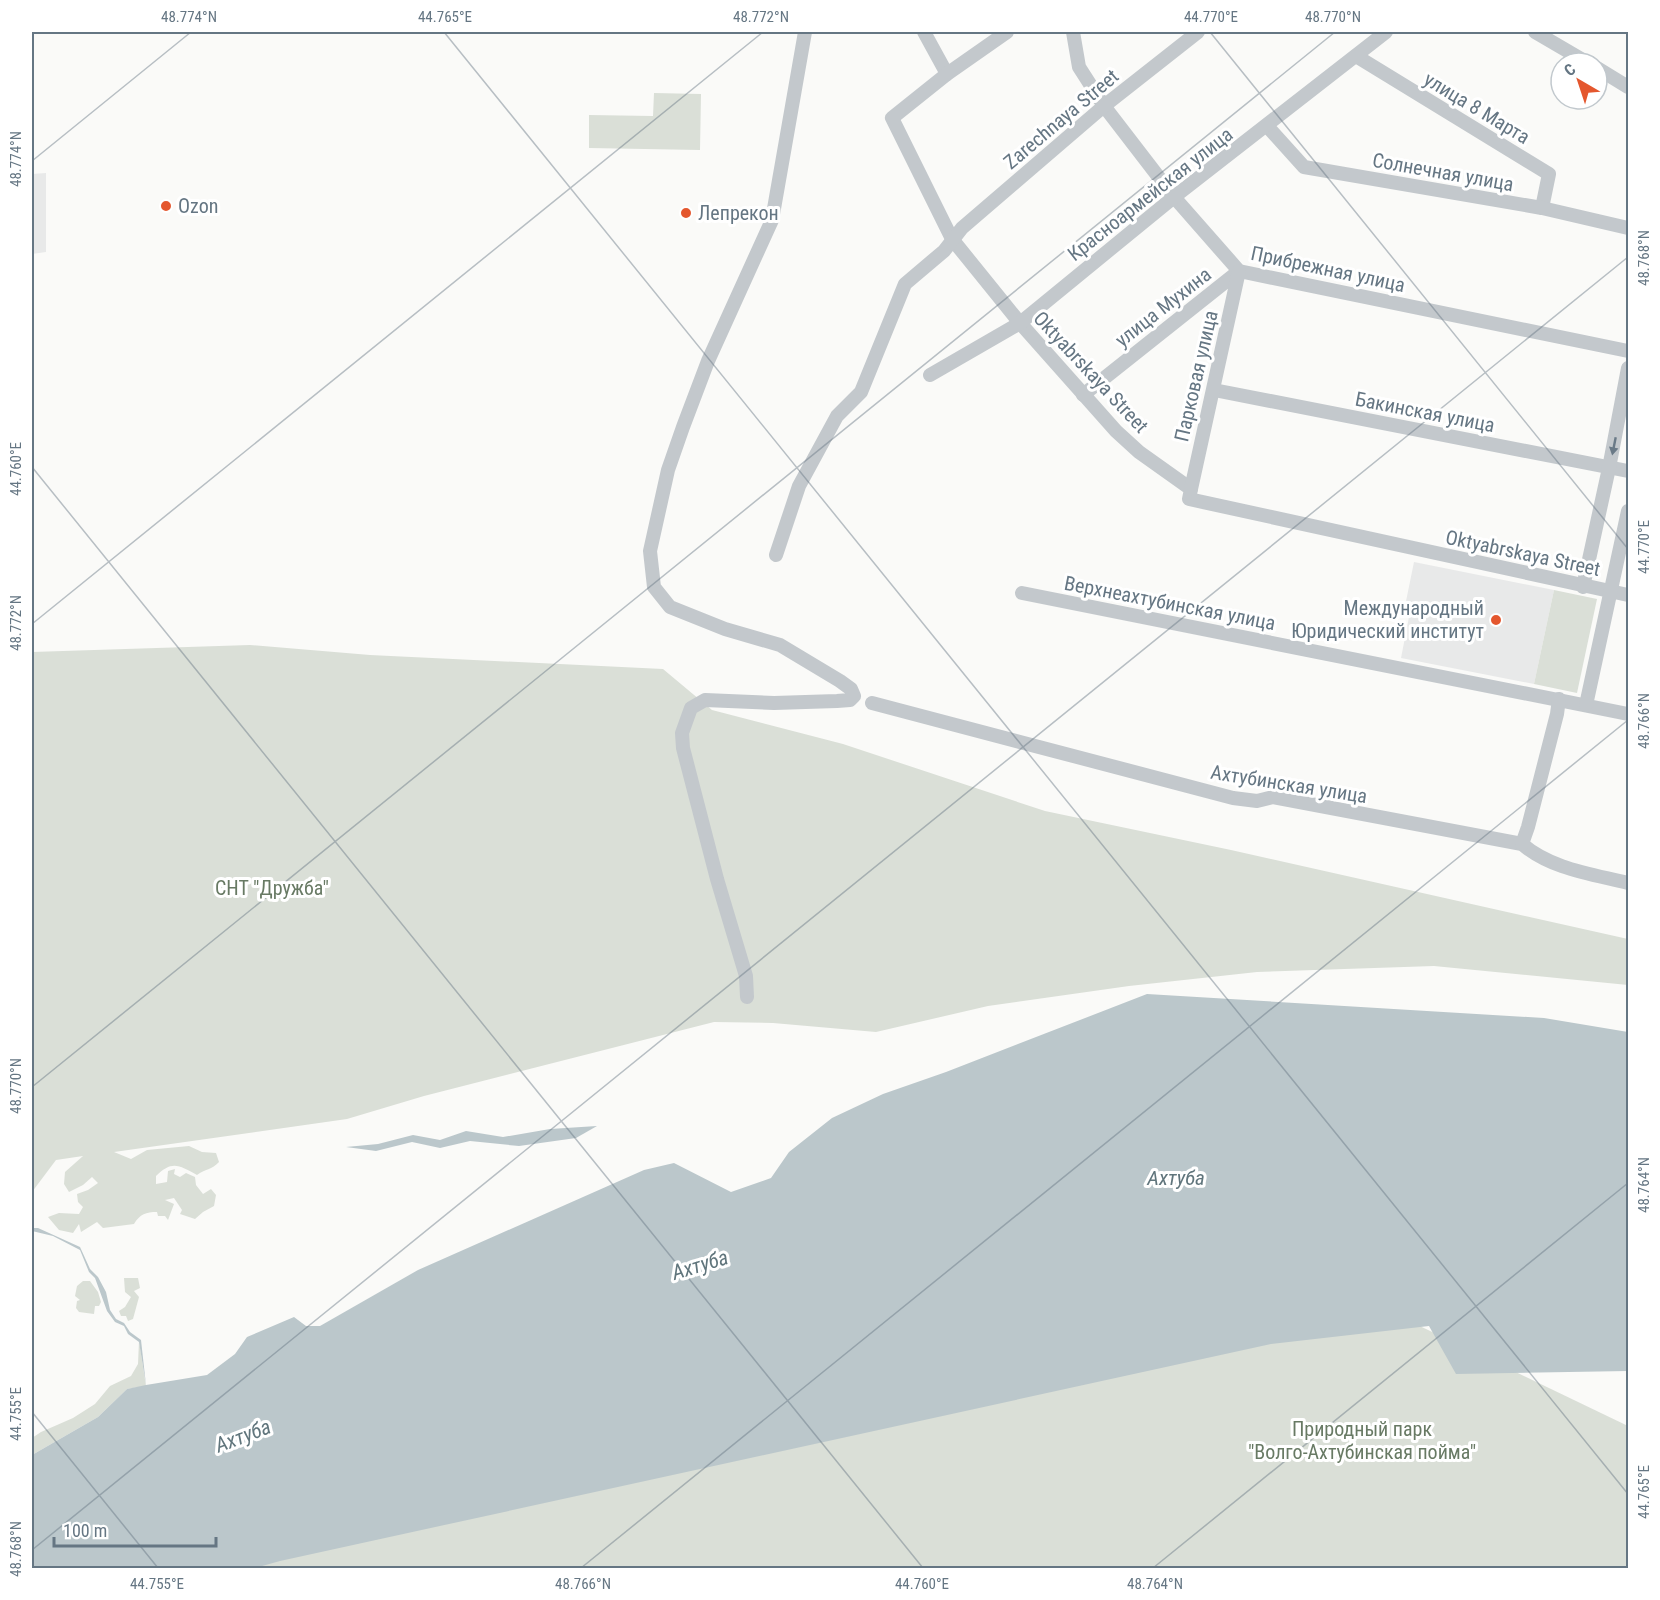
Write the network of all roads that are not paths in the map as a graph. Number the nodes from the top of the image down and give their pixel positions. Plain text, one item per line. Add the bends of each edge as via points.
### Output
1 (805, 32) edge
2 (924, 32) edge
3 (1007, 32) edge
4 (1072, 32) edge
5 (1198, 32) edge
6 (1386, 32) edge
7 (1535, 32) edge
8 (1567, 51) edge
9 (1356, 56) junction
10 (947, 74) junction
11 (1609, 75) edge
12 (1629, 87) edge
13 (1104, 106) junction
14 (1267, 126) junction
15 (1174, 197) junction
16 (1542, 208) junction
17 (1629, 228) edge
18 (952, 239) junction
19 (1239, 271) junction
20 (1020, 323) junction
21 (1629, 351) edge
22 (1629, 368) edge
23 (930, 375) dead end
24 (1214, 390) junction
25 (1083, 395) junction
26 (1609, 468) junction
27 (1629, 471) edge
28 (1191, 489) junction
29 (1629, 512) edge
30 (776, 555) dead end
31 (1583, 587) junction
32 (1611, 592) junction
33 (1022, 593) dead end
34 (1629, 596) edge
35 (1559, 699) junction
36 (872, 703) dead end
37 (1587, 705) junction
38 (1629, 714) edge
39 (1522, 844) junction
40 (1629, 883) edge
41 (747, 997) dead end

1 - 41 street via 772,220 687,416 668,470 650,551 654,587 670,607 780,645 840,681 855,696 826,702 705,700 691,708 682,734 683,748 747,976
2 - 10 street
3 - 10 street, Oktyabrskaya Street
4 - 13 street, Прибрежная улица via 1079,67
5 - 13 street, Zarechnaya Street
6 - 9 street, Красноармейская улица
7 - 8 street
9 - 14 street, Красноармейская улица
9 - 16 street, улица 8 Марта via 1549,174
10 - 18 street, Oktyabrskaya Street via 892,118
11 - 12 street
13 - 15 street, Прибрежная улица
13 - 18 street, Zarechnaya Street
14 - 15 street, Красноармейская улица
14 - 16 street, Солнечная улица via 1304,167
15 - 19 street, Прибрежная улица
15 - 20 street, Красноармейская улица
16 - 17 street, Солнечная улица
18 - 20 street, Oktyabrskaya Street
18 - 30 street, Zarechnaya Street via 944,251 905,284 861,392 837,416 799,486
19 - 21 street, Прибрежная улица
19 - 24 street, Парковая улица
19 - 25 street, улица Мухина
20 - 23 street, Красноармейская улица
20 - 25 street, Oktyabrskaya Street
22 -> 26 street
24 - 26 street, Бакинская улица
24 - 28 street, Парковая улица
25 - 28 street, Oktyabrskaya Street via 1139,452
26 - 27 street, Бакинская улица
26 - 31 street
28 - 31 street, Oktyabrskaya Street via 1189,500
29 - 32 street
31 - 32 street, Oktyabrskaya Street
32 - 34 street, Oktyabrskaya Street
32 - 37 street
33 - 35 street, Верхнеахтубинская улица
35 - 37 street, Верхнеахтубинская улица
35 - 39 street
36 - 39 street, Ахтубинская улица via 1233,798 1257,801 1273,797
37 - 38 street, Верхнеахтубинская улица
39 - 40 street, Ахтубинская улица via 1557,866

